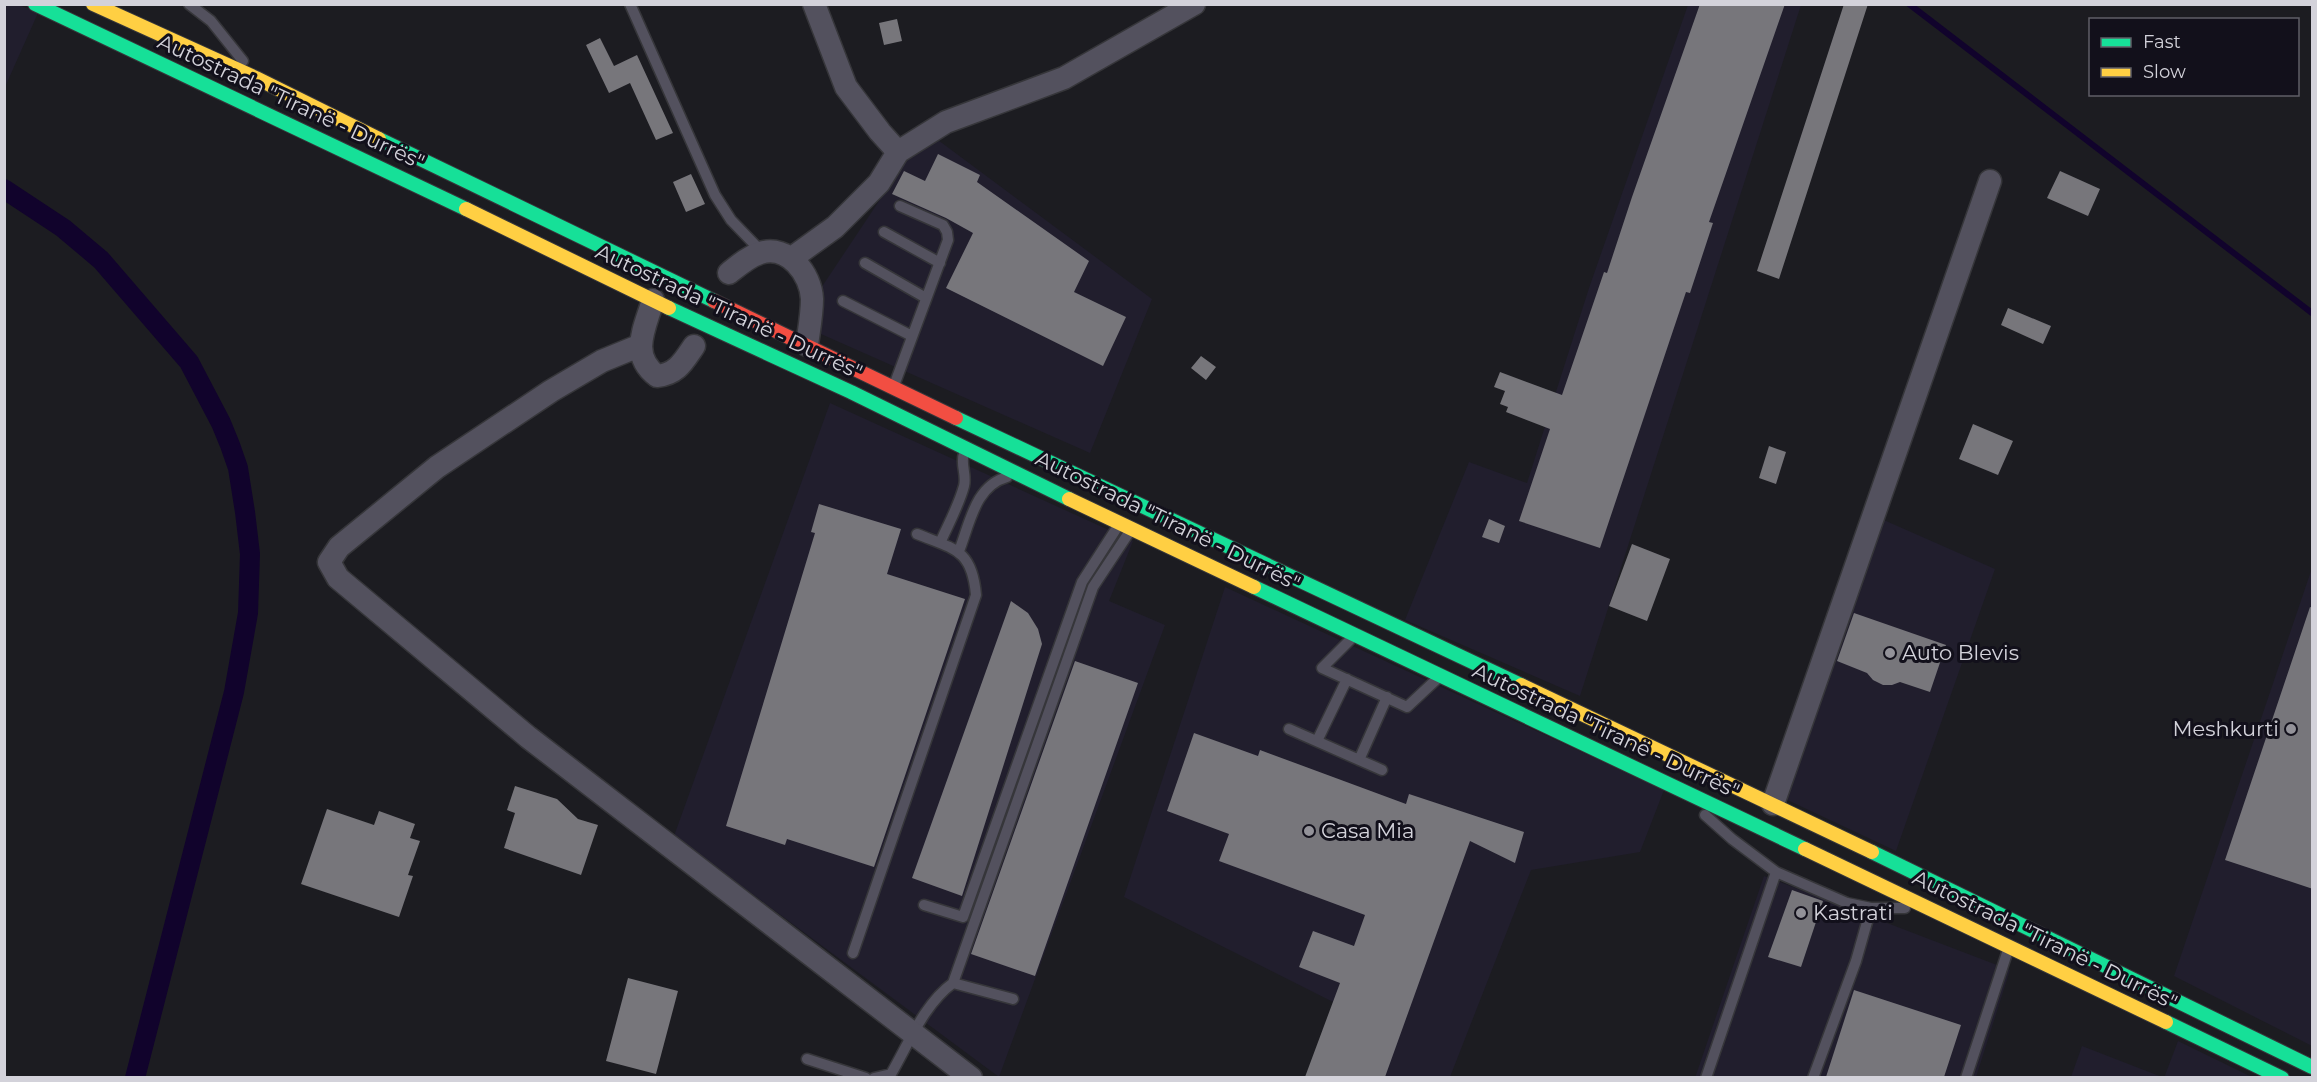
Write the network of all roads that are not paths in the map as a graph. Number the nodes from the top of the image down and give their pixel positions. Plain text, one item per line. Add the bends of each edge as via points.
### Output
1 (35, 4) edge
2 (93, 4) edge
3 (189, 4) edge
4 (630, 4) edge
5 (814, 4) edge
6 (1194, 4) edge
7 (256, 78) junction
8 (898, 152) junction
9 (1990, 181) dead end
10 (900, 206) dead end
11 (884, 232) dead end
12 (762, 252) junction
13 (792, 258) junction
14 (940, 262) junction
15 (865, 263) dead end
16 (729, 273) dead end
17 (926, 298) junction
18 (653, 300) junction
19 (843, 301) dead end
20 (912, 336) junction
21 (640, 345) junction
22 (807, 345) junction
23 (694, 346) dead end
24 (894, 386) junction
25 (967, 448) junction
26 (1033, 479) junction
27 (1126, 526) junction
28 (917, 534) dead end
29 (940, 543) junction
30 (959, 551) junction
31 (1356, 635) junction
32 (1441, 675) junction
33 (1347, 680) junction
34 (1387, 697) junction
35 (1289, 729) dead end
36 (1317, 741) junction
37 (1359, 760) junction
38 (1382, 770) dead end
39 (1668, 783) junction
40 (1773, 804) junction
41 (1776, 872) junction
42 (924, 904) dead end
43 (1871, 908) junction
44 (1930, 908) junction
45 (2009, 946) junction
46 (853, 953) dead end
47 (953, 983) junction
48 (1013, 999) dead end
49 (914, 1035) junction
50 (807, 1059) dead end
51 (2313, 1067) edge
52 (892, 1076) edge
53 (866, 1077) edge
54 (874, 1077) edge
55 (971, 1077) edge
56 (1706, 1077) edge
57 (1813, 1077) edge
58 (1966, 1077) edge
59 (2282, 1077) edge

1 - 18 highway, Autostrada "Tiranë - Durrës"
2 - 7 highway, Autostrada "Tiranë - Durrës"
3 - 7 lane via 211,21
4 - 12 lane via 715,195
5 - 8 street via 846,87
6 - 8 street via 1064,78 946,122
7 - 22 highway, Autostrada "Tiranë - Durrës"
8 - 13 street via 879,183 835,227
9 - 40 street
10 - 14 lane via 943,225 948,240
11 - 14 lane
12 - 13 street
12 - 16 street
13 - 22 street via 806,275 812,297
14 - 17 lane
15 - 17 lane
17 - 20 lane
18 - 21 street
18 - 25 highway, Autostrada "Tiranë - Durrës"
19 - 20 lane
20 - 24 lane
21 - 23 street via 642,359 657,376 669,375 680,367
21 - 49 street via 602,361 551,391 437,467 339,547 328,562 338,578 528,737
22 - 24 highway, Autostrada "Tiranë - Durrës"
24 - 40 highway, Autostrada "Tiranë - Durrës" via 1137,505
25 - 26 highway, Autostrada "Tiranë - Durrës"
25 - 29 lane via 962,459 964,485
26 - 27 highway, Autostrada "Tiranë - Durrës"
26 - 30 lane via 1006,477 991,485 980,496
27 - 31 highway, Autostrada "Tiranë - Durrës"
27 - 42 lane via 1082,582 963,917
27 - 47 lane via 1093,587
28 - 29 lane
29 - 30 lane
30 - 46 lane via 975,580 976,595
31 - 32 highway, Autostrada "Tiranë - Durrës"
31 - 33 lane via 1322,668
32 - 34 lane via 1407,707
32 - 39 highway, Autostrada "Tiranë - Durrës"
33 - 34 lane
33 - 36 lane
34 - 37 lane
35 - 36 lane
36 - 37 lane
37 - 38 lane
39 - 41 lane
39 - 44 highway, Autostrada "Tiranë - Durrës"
40 - 51 highway, Autostrada "Tiranë - Durrës"
41 - 43 lane via 1847,903
41 - 56 lane
43 - 44 lane
43 - 57 lane via 1856,961
44 - 45 highway, Autostrada "Tiranë - Durrës"
45 - 58 lane
45 - 59 highway, Autostrada "Tiranë - Durrës"
47 - 48 lane
47 - 49 lane via 930,1004
49 - 52 lane
49 - 55 street
50 - 53 lane
52 - 54 lane

